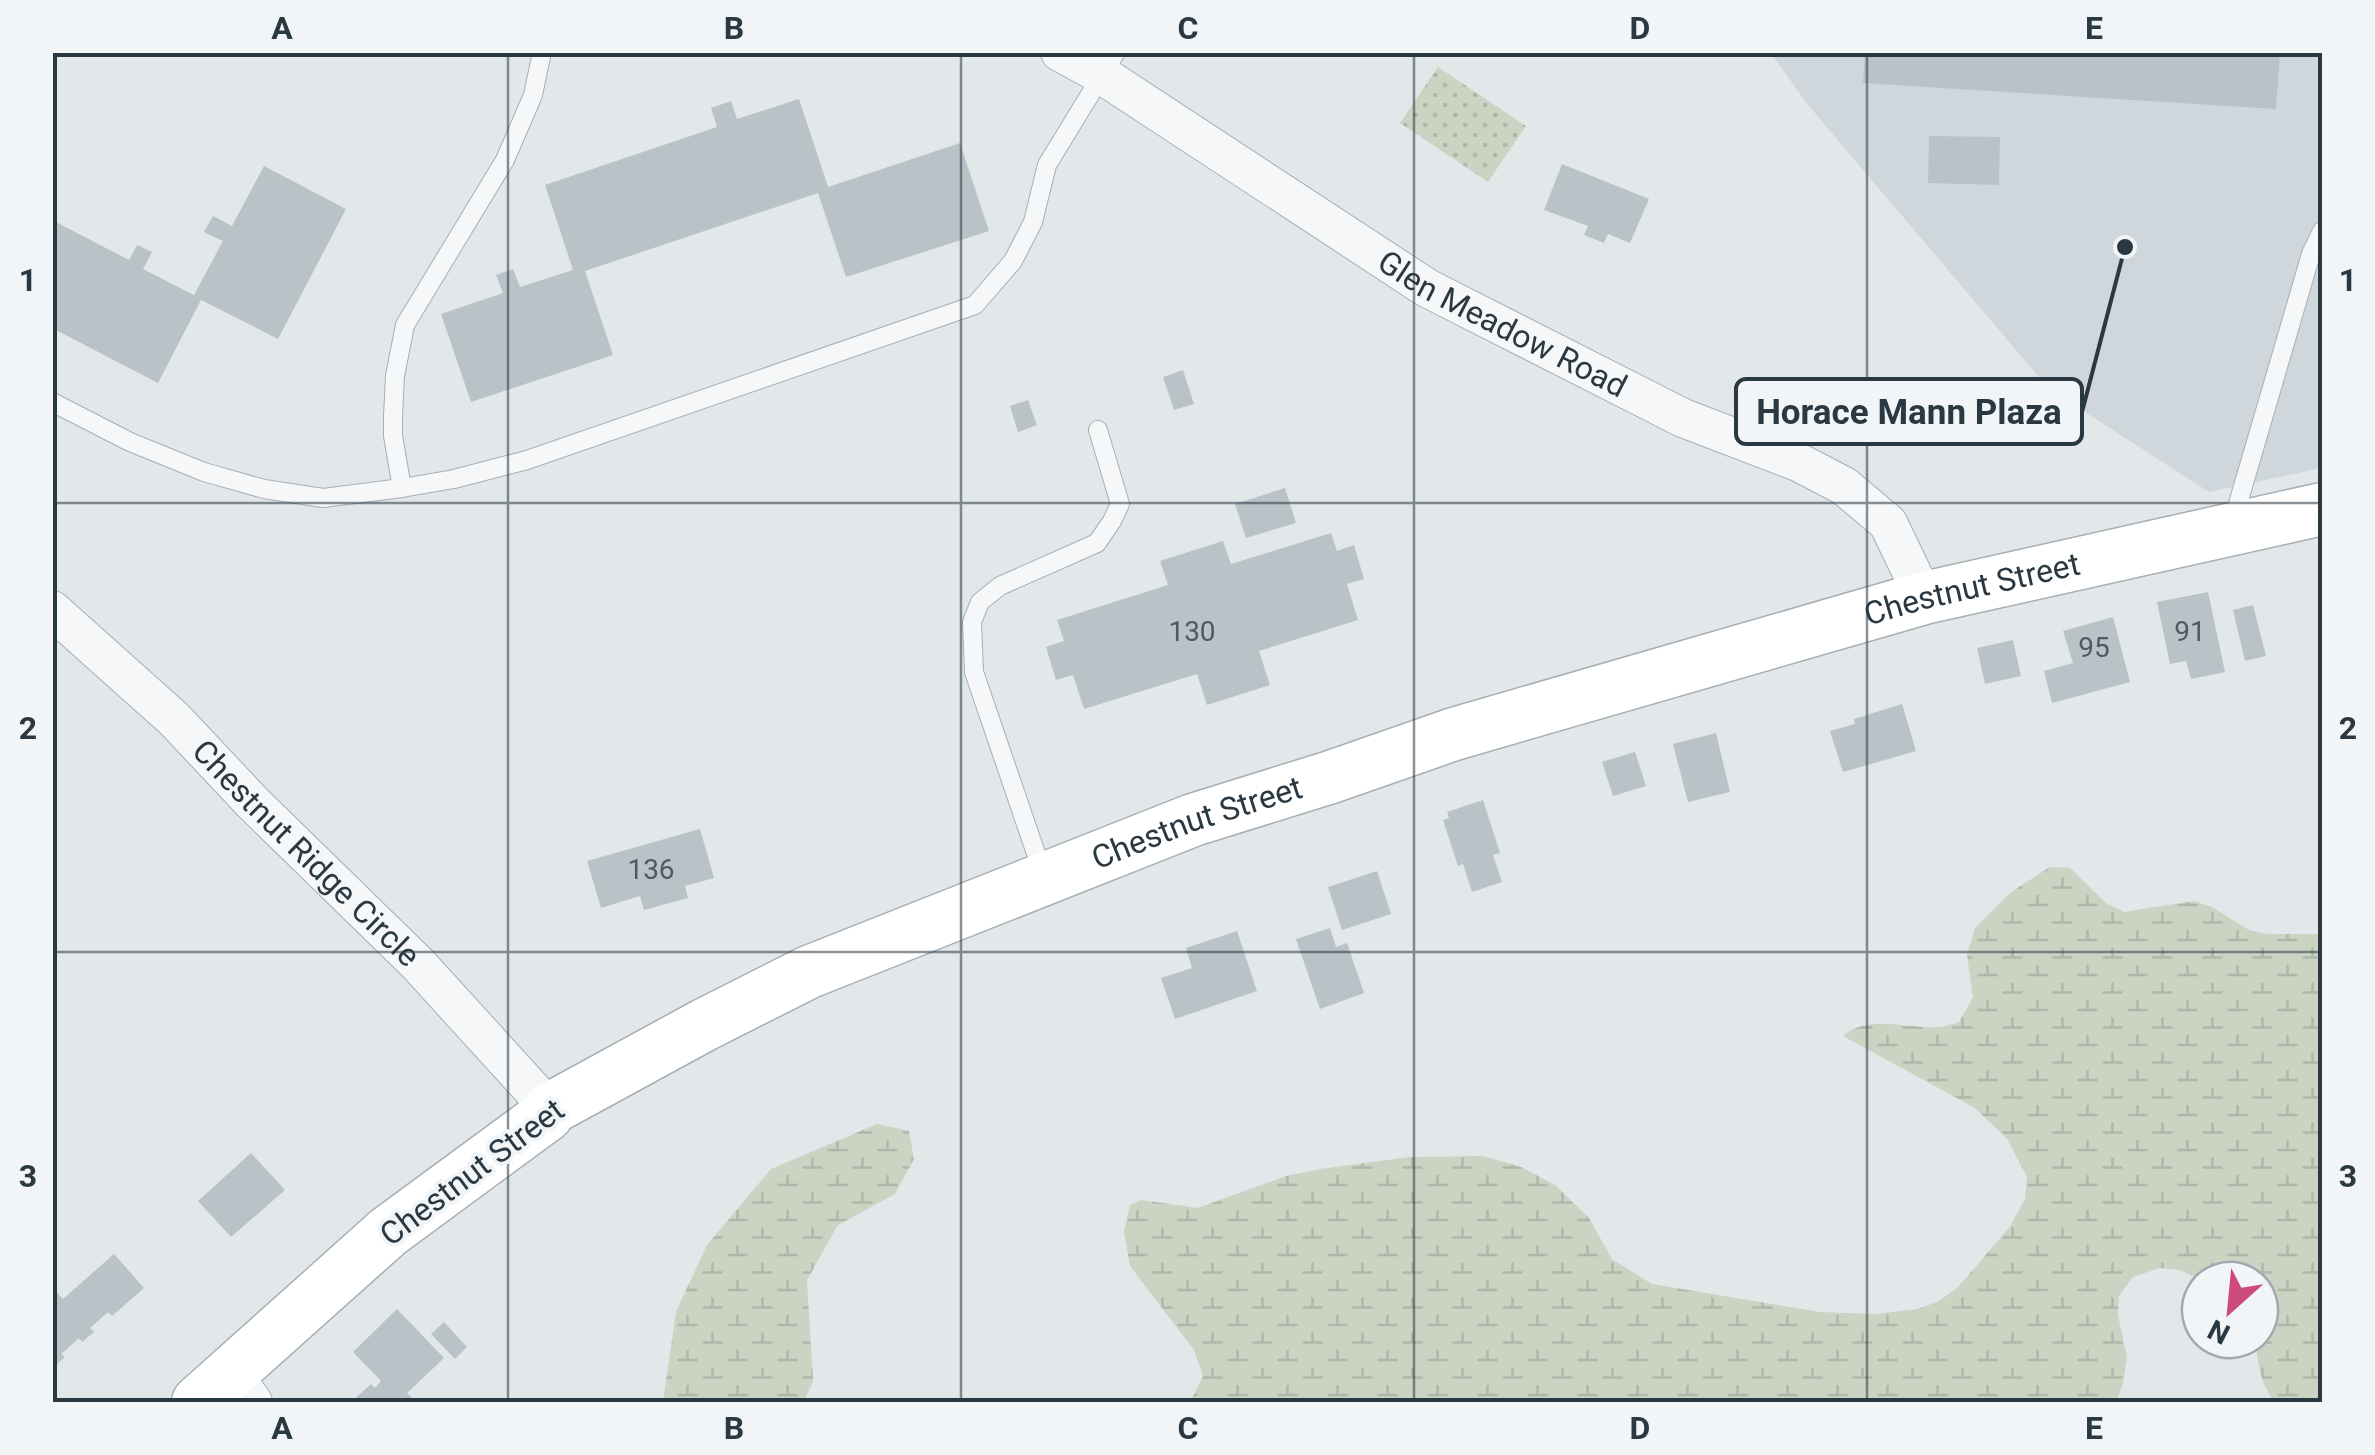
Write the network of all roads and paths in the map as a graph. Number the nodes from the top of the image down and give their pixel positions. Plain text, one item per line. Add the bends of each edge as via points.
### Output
1 (542, 52) edge
2 (1060, 52) edge
3 (1109, 64) edge
4 (2322, 230) edge
5 (52, 402) edge
6 (1098, 430) dead end
7 (402, 488) junction
8 (2322, 508) edge
9 (2230, 529) junction
10 (1924, 598) junction
11 (52, 610) edge
12 (1045, 879) junction
13 (550, 1109) junction
14 (227, 1392) edge

1 - 7 lane via 534,95 506,160 406,325 393,404
2 - 3 street, Glen Meadow Road
3 - 7 lane via 1046,165 1033,222 1013,261 975,306 527,460
3 - 10 street, Glen Meadow Road via 1427,288 1683,418 1844,486 1888,523
4 - 9 lane
5 - 7 lane via 130,442 264,489 323,498
6 - 12 lane via 1120,504 1112,521 1097,542 1000,586 980,602 972,622 974,672
8 - 9 main road, Chestnut Street
9 - 10 main road, Chestnut Street
10 - 12 main road, Chestnut Street via 1454,734 1193,820
11 - 13 street, Chestnut Ridge Circle via 174,719 418,964
12 - 13 main road, Chestnut Street via 810,972
13 - 14 main road, Chestnut Street via 388,1232

